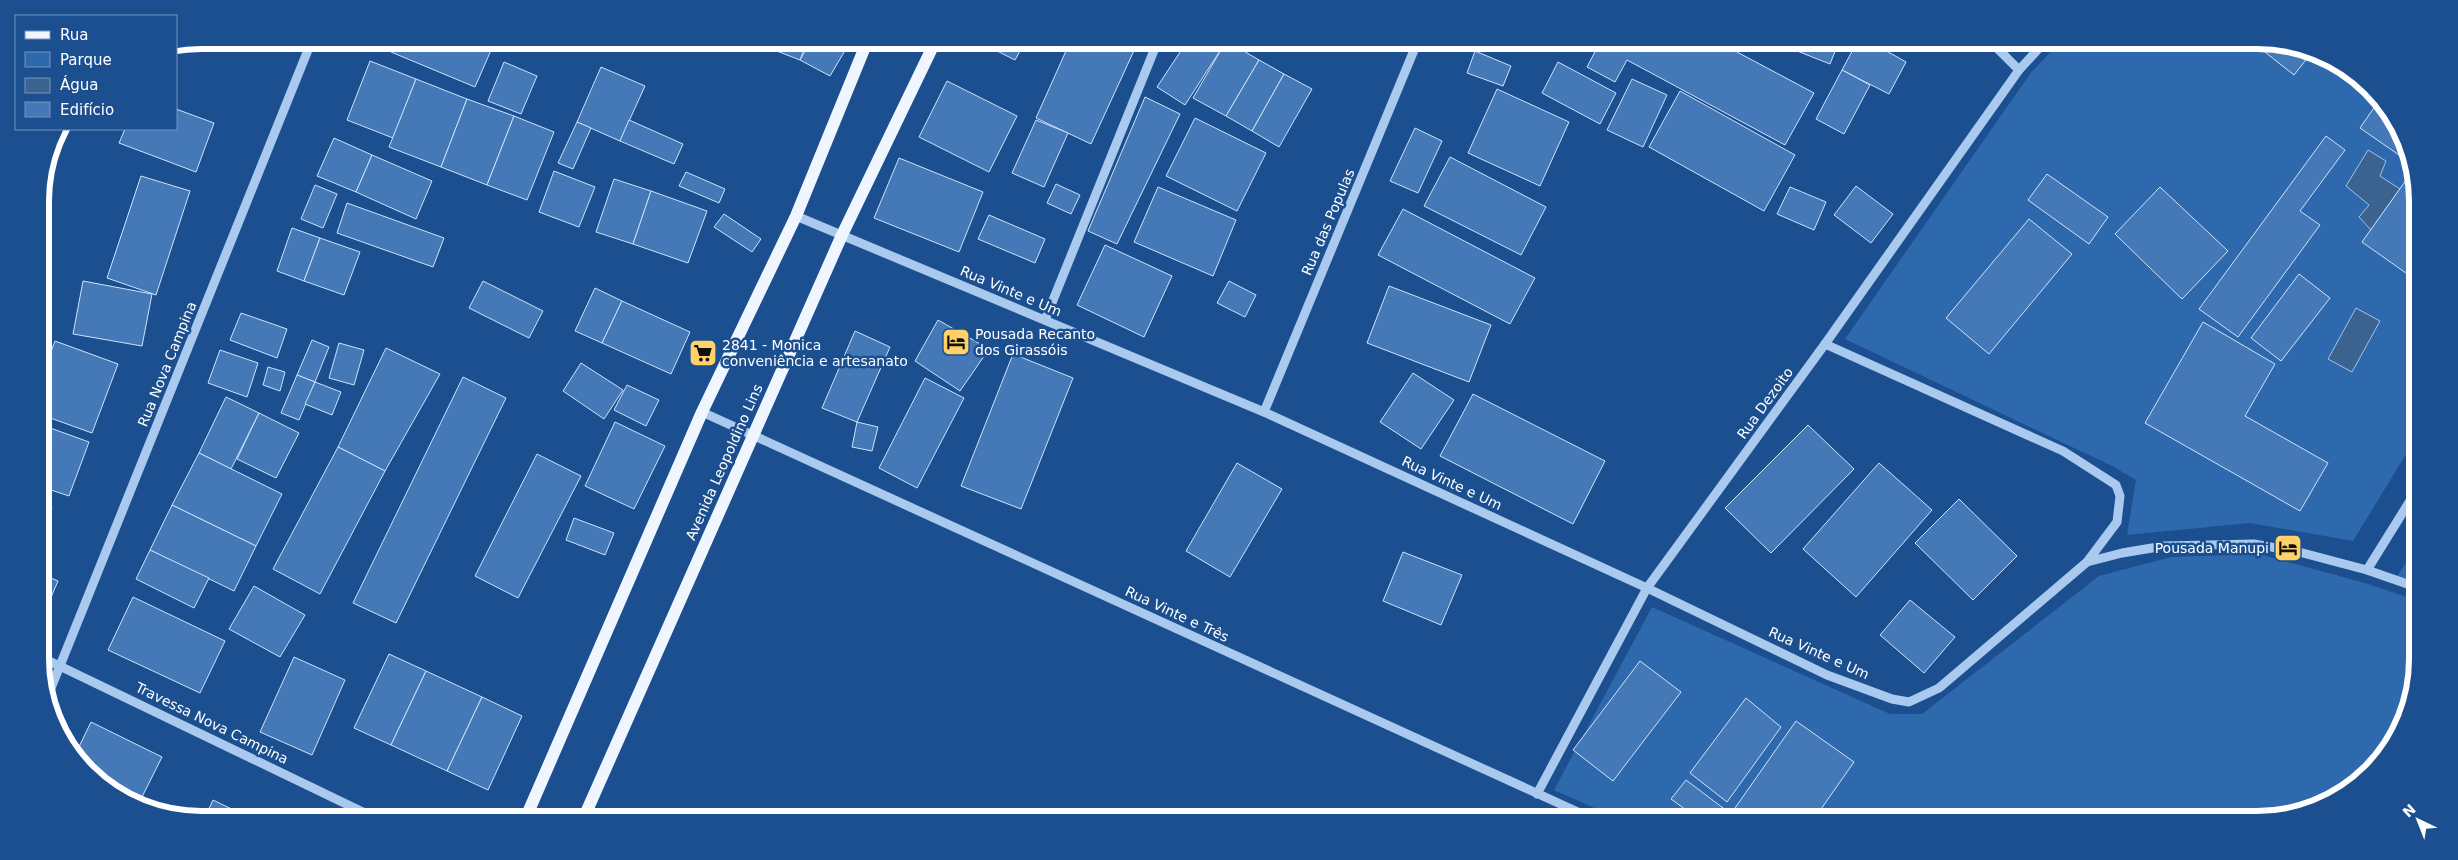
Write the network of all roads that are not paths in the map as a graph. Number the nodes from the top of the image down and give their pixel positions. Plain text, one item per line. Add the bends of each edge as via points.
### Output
1 (308, 49) edge
2 (864, 49) edge
3 (932, 49) edge
4 (1154, 49) edge
5 (1415, 49) edge
6 (1998, 49) edge
7 (2038, 49) edge
8 (2019, 70) junction
9 (796, 216) junction
10 (842, 234) junction
11 (1045, 320) junction
12 (1825, 344) junction
13 (702, 412) junction
14 (1264, 412) junction
15 (752, 434) junction
16 (2409, 503) edge
17 (2087, 562) junction
18 (2368, 570) junction
19 (2409, 585) edge
20 (1647, 588) junction
21 (49, 660) edge
22 (60, 665) junction
23 (52, 686) edge
24 (1537, 794) junction
25 (361, 811) edge
26 (529, 811) edge
27 (588, 811) edge
28 (1575, 811) edge

1 - 22 street, Rua Nova Campina
2 - 9 main road
3 - 10 main road, Avenida Leopoldino Lins
4 - 11 street
5 - 14 street, Rua das Populas
6 - 8 street
7 - 8 street, Rua Dezoito
8 - 12 street, Rua Dezoito
9 - 10 street, Rua Vinte e Um
9 - 13 main road
10 - 11 street, Rua Vinte e Um
10 - 15 main road, Avenida Leopoldino Lins
11 - 14 street, Rua Vinte e Um
12 - 17 street, Rua Vinte e Um via 2063,451 2116,485 2120,496 2117,522
12 - 20 street, Rua Dezoito
13 - 15 street, Rua Vinte e Três
13 - 26 main road
14 - 20 street, Rua Vinte e Um
15 - 24 street, Rua Vinte e Três
15 - 27 main road, Avenida Leopoldino Lins
16 - 18 street
17 - 18 street via 2164,546 2254,544
17 - 20 street, Rua Vinte e Um via 1939,688 1909,702 1827,675
18 - 19 street
20 - 24 street, Rua Dezoito
21 - 22 street, Travessa Nova Campina
22 - 23 street, Rua Nova Campina
22 - 25 street, Travessa Nova Campina
24 - 28 street, Rua Vinte e Três

